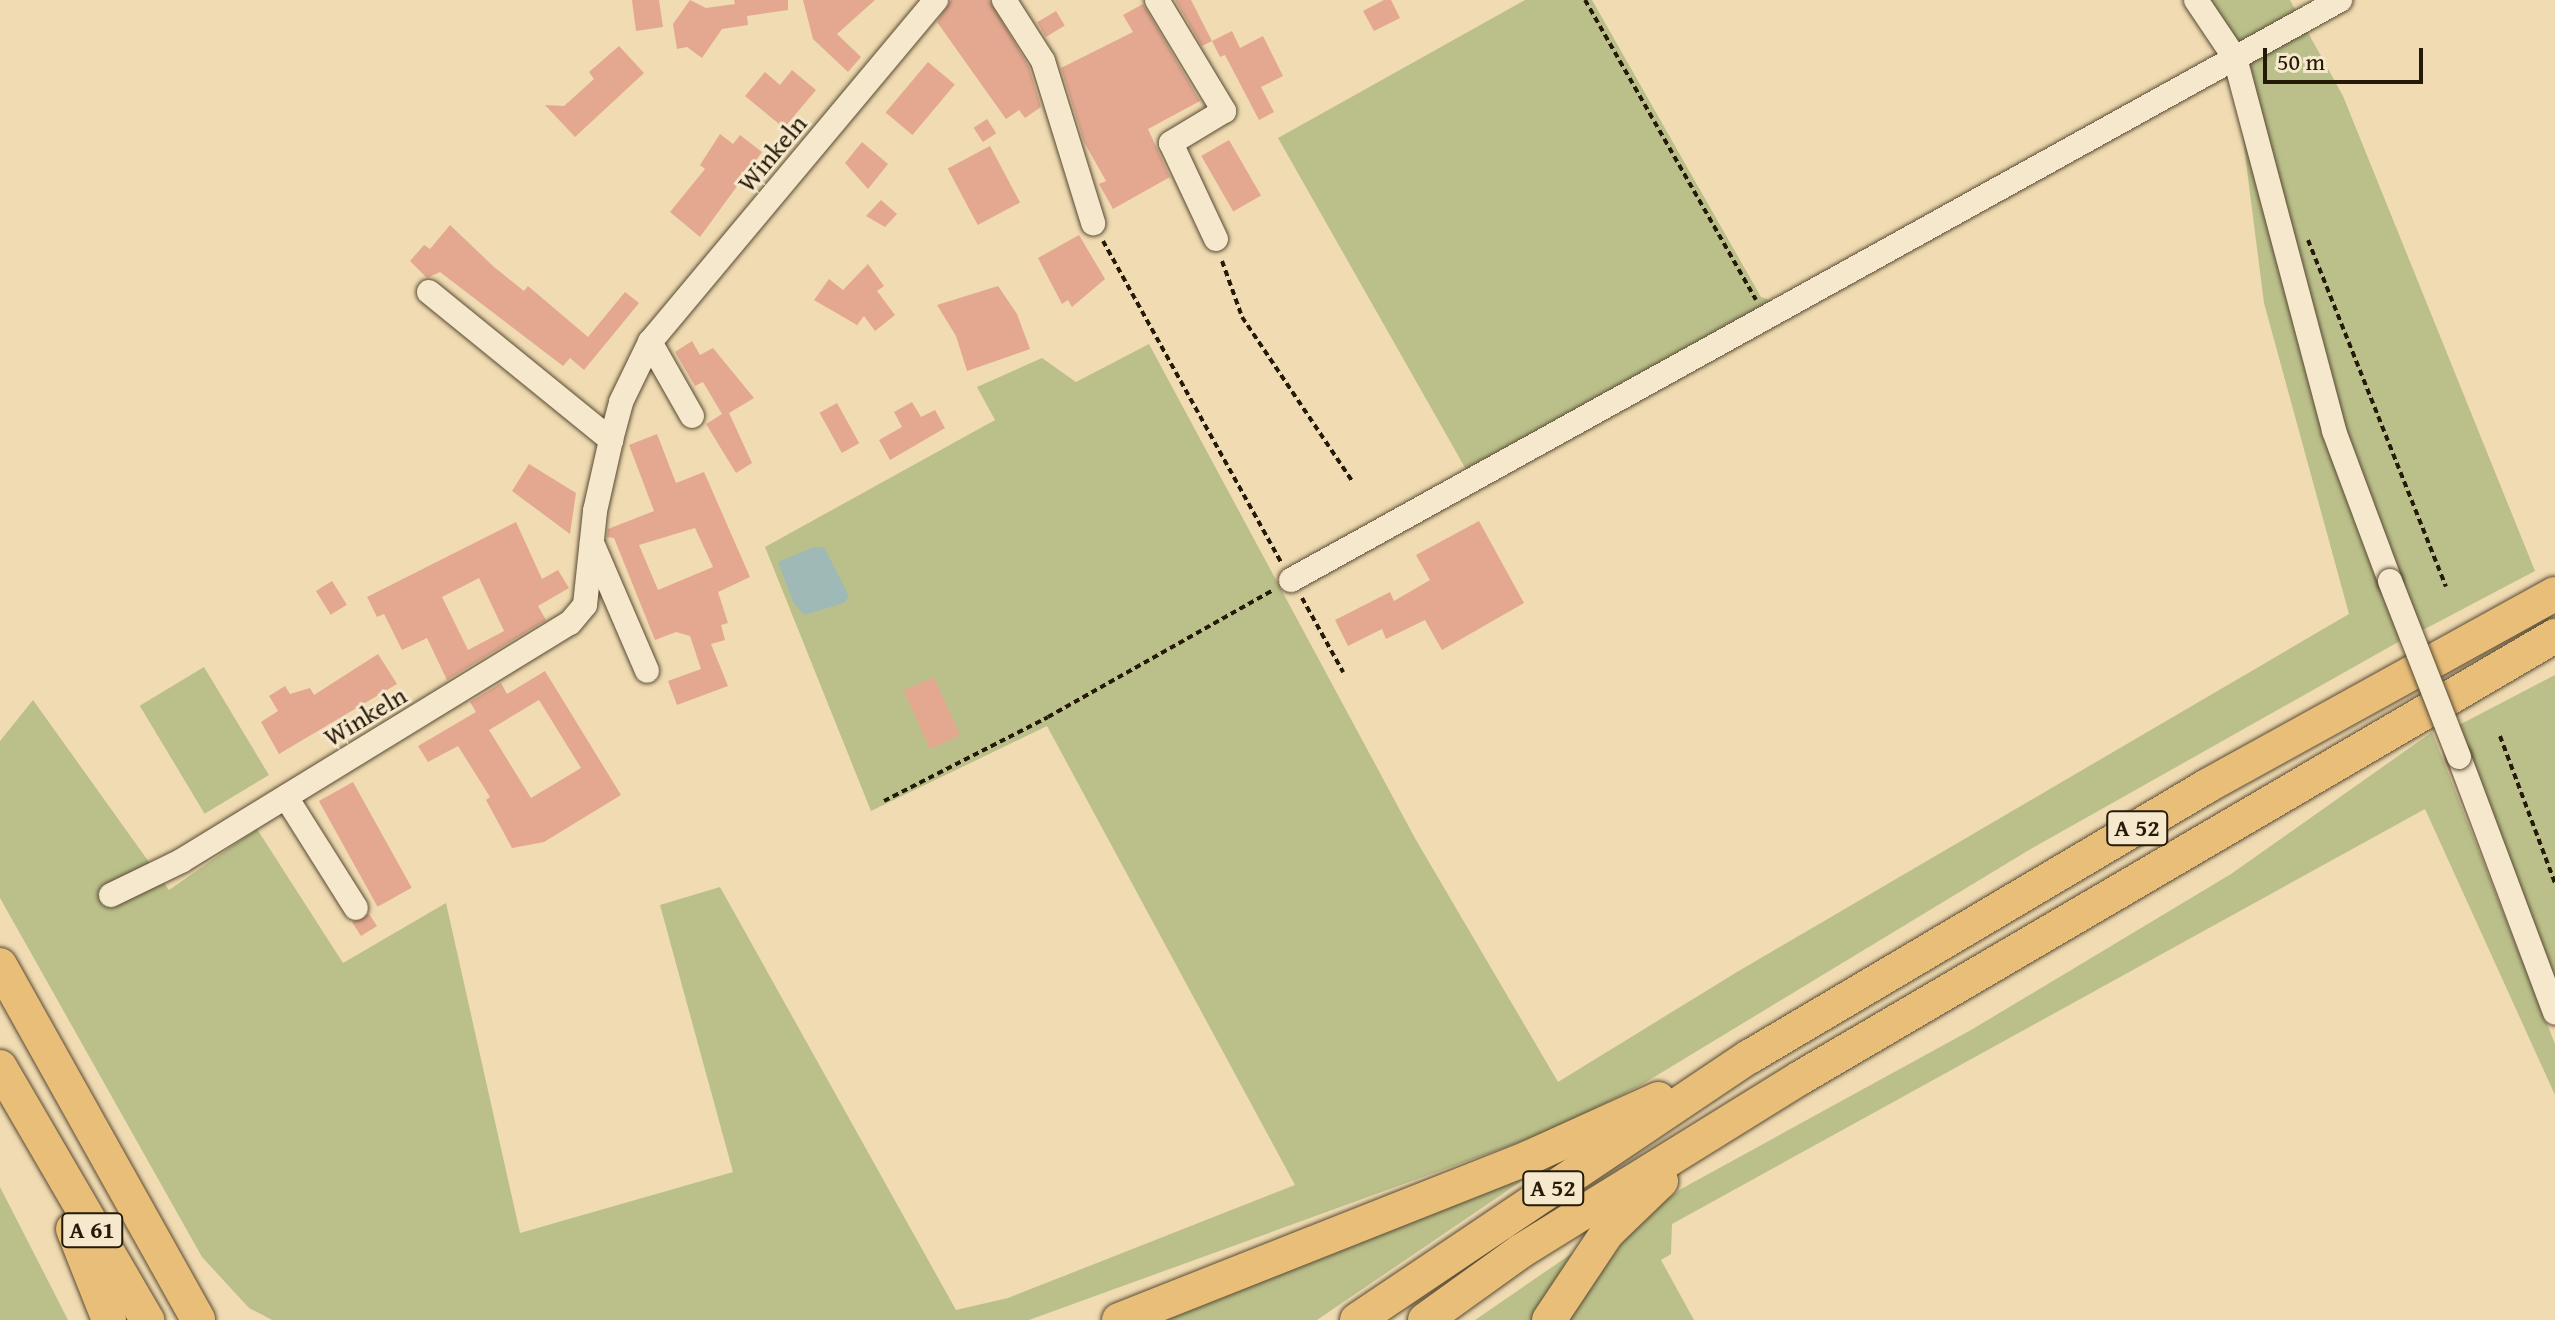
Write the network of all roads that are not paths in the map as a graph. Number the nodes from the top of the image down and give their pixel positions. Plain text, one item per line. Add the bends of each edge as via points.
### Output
1 (936, 0) edge
2 (1004, 0) edge
3 (1157, 0) edge
4 (2196, 0) edge
5 (2340, 0) edge
6 (2235, 58) junction
7 (1093, 223) road end
8 (1216, 239) road end
9 (429, 292) dead end
10 (650, 342) junction
11 (692, 416) dead end
12 (611, 440) junction
13 (591, 541) junction
14 (1291, 580) road end
15 (2555, 594) edge
16 (2555, 636) edge
17 (647, 671) dead end
18 (286, 797) junction
19 (111, 895) dead end
20 (356, 908) dead end
21 (0, 965) edge
22 (2555, 1013) edge
23 (1749, 1057) junction
24 (0, 1067) edge
25 (1712, 1132) junction
26 (37, 1139) junction
27 (159, 1254) junction
28 (109, 1320) edge
29 (147, 1320) edge
30 (198, 1320) edge
31 (222, 1320) edge
32 (1119, 1320) edge
33 (1357, 1320) edge
34 (1425, 1320) edge
35 (1549, 1320) edge

1 - 10 street, Winkeln
2 - 7 street via 1043,61
3 - 8 street via 1224,111 1171,143
4 - 6 street
5 - 6 street
6 - 14 street
6 - 22 street, bridge via 2334,431
9 - 12 street
10 - 11 street
10 - 12 street, Winkeln via 621,402
12 - 13 street, Winkeln
13 - 17 street
13 - 18 street, Winkeln via 585,605 570,623
15 - 23 highway, A 52 via 2207,786
16 - 25 highway, A 52
18 - 19 street, Winkeln via 181,861
18 - 20 street
21 - 27 highway, A 61
23 - 32 highway via 1528,1158
23 - 33 highway, A 52
24 - 26 highway, A 61
25 - 34 highway, A 52 via 1521,1251
25 - 35 highway via 1607,1233
26 - 28 highway
26 - 29 highway, A 61
27 - 30 highway, A 61
27 - 31 highway

